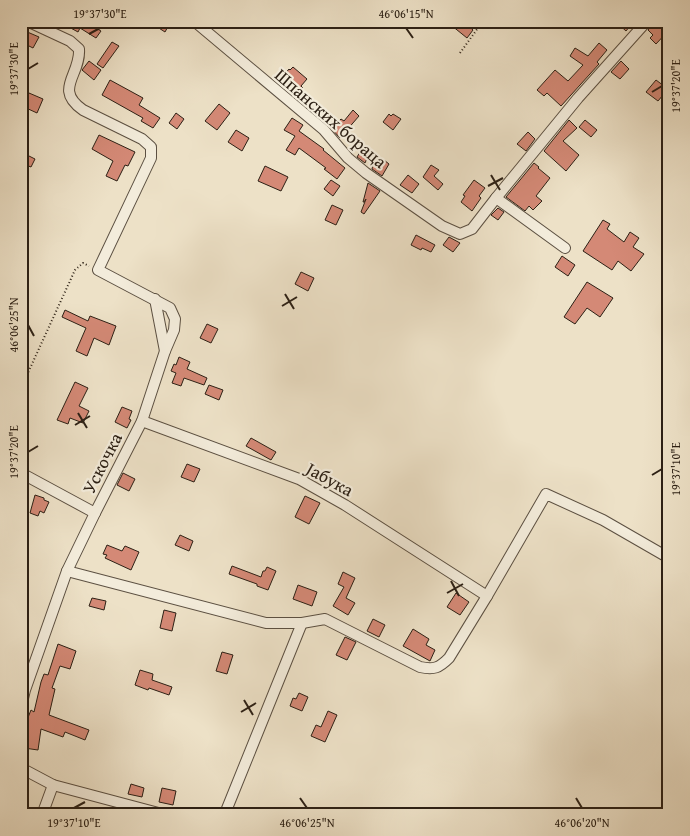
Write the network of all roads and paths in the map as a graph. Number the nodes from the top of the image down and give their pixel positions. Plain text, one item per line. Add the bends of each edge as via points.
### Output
1 (27, 21) edge
2 (194, 21) edge
3 (482, 21) edge
4 (646, 21) edge
5 (44, 24) edge
6 (460, 53) dead end
7 (496, 198) junction
8 (565, 248) dead end
9 (98, 270) junction
10 (155, 300) junction
11 (165, 351) junction
12 (21, 388) edge
13 (142, 420) junction
14 (21, 473) edge
15 (95, 513) junction
16 (669, 558) edge
17 (67, 571) junction
18 (487, 596) junction
19 (302, 624) junction
20 (21, 707) edge
21 (21, 768) edge
22 (53, 785) junction
23 (42, 815) edge
24 (166, 815) edge
25 (224, 815) edge

1 - 5 street
2 - 7 street, Шпанских бораца via 324,130 366,173 442,226 460,234 472,229
3 - 6 path
4 - 7 street, Шпанских бораца
5 - 9 street via 79,49 68,89 74,104 142,139 151,147 151,158
7 - 8 street
9 - 10 street, Ускочка
9 - 12 path via 83,263 75,270
10 - 11 street
10 - 11 street, Ускочка via 170,308 175,318 174,330
11 - 13 street, Ускочка
13 - 15 street, Ускочка
13 - 18 street, Јабука via 299,480 345,505
14 - 15 street
15 - 17 street, Ускочка
16 - 18 street via 604,520 546,494
17 - 19 street via 266,623
17 - 20 street, Ускочка
18 - 19 street via 449,658 441,666 430,669 325,619
19 - 25 street
21 - 22 street
22 - 23 street
22 - 24 street

